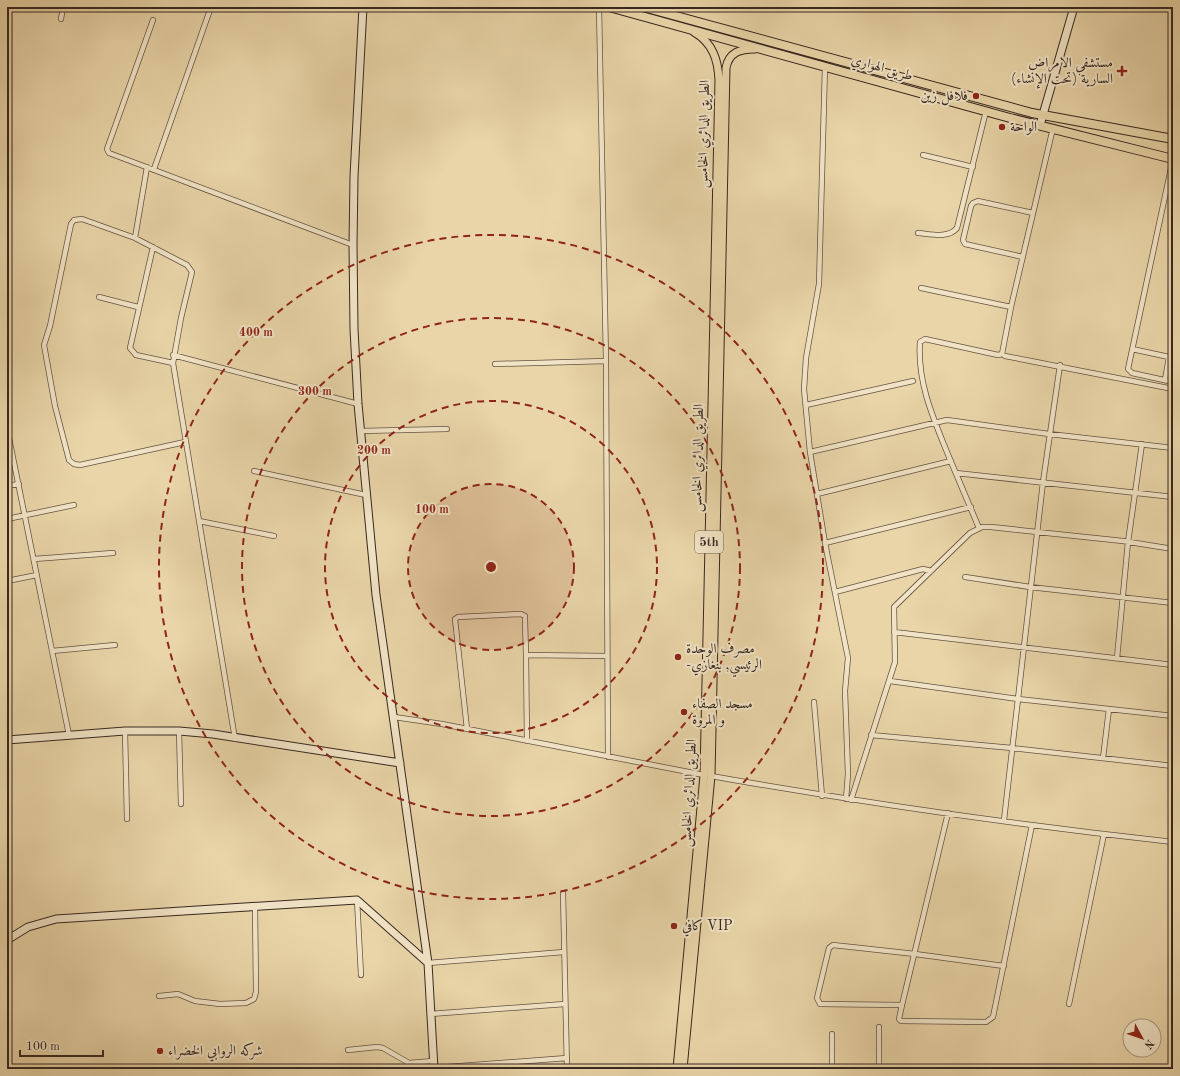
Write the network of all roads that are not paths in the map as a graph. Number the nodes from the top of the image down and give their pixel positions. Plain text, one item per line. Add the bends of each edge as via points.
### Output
1 (63, 7) edge
2 (211, 7) edge
3 (363, 7) edge
4 (599, 7) edge
5 (609, 7) edge
6 (644, 7) edge
7 (1074, 7) edge
8 (61, 19) dead end
9 (153, 20) dead end
10 (686, 29) junction
11 (762, 49) junction
12 (825, 66) junction
13 (986, 111) junction
14 (1043, 116) junction
15 (1040, 125) junction
16 (1053, 128) junction
17 (1173, 139) edge
18 (923, 154) dead end
19 (1173, 159) edge
20 (147, 167) junction
21 (972, 167) junction
22 (154, 169) junction
23 (1033, 213) junction
24 (918, 233) dead end
25 (135, 238) junction
26 (353, 245) junction
27 (153, 247) junction
28 (1023, 257) junction
29 (922, 288) dead end
30 (99, 297) dead end
31 (1011, 307) junction
32 (138, 308) junction
33 (717, 334) junction
34 (1132, 349) junction
35 (1002, 354) junction
36 (173, 355) junction
37 (606, 361) junction
38 (173, 363) junction
39 (495, 364) dead end
40 (1060, 365) junction
41 (1165, 380) junction
42 (912, 381) dead end
43 (1173, 382) edge
44 (1173, 389) edge
45 (358, 404) junction
46 (806, 405) junction
47 (934, 422) junction
48 (7, 428) edge
49 (447, 429) dead end
50 (361, 431) junction
51 (1049, 434) junction
52 (185, 442) junction
53 (1142, 444) junction
54 (1173, 448) edge
55 (810, 452) junction
56 (951, 461) junction
57 (254, 471) dead end
58 (956, 473) junction
59 (1043, 482) junction
60 (19, 484) junction
61 (7, 486) edge
62 (1136, 493) junction
63 (817, 494) junction
64 (366, 495) junction
65 (1173, 497) edge
66 (74, 505) dead end
67 (970, 507) junction
68 (25, 515) junction
69 (7, 519) edge
70 (198, 521) junction
71 (979, 528) junction
72 (1037, 533) junction
73 (274, 536) dead end
74 (1128, 542) junction
75 (824, 543) junction
76 (1173, 549) edge
77 (113, 553) dead end
78 (34, 560) junction
79 (931, 570) junction
80 (37, 575) junction
81 (965, 578) dead end
82 (7, 581) edge
83 (1030, 587) junction
84 (835, 592) junction
85 (1122, 598) junction
86 (1173, 603) edge
87 (894, 632) junction
88 (116, 645) dead end
89 (1024, 647) junction
90 (52, 651) junction
91 (526, 655) junction
92 (607, 656) junction
93 (1117, 658) junction
94 (1173, 665) edge
95 (890, 681) junction
96 (1018, 699) junction
97 (814, 702) dead end
98 (1109, 709) junction
99 (1173, 716) edge
100 (394, 717) junction
101 (467, 729) junction
102 (125, 731) junction
103 (179, 731) junction
104 (69, 735) junction
105 (871, 735) junction
106 (235, 739) junction
107 (7, 740) edge
108 (527, 741) junction
109 (1012, 748) junction
110 (608, 757) junction
111 (1102, 758) junction
112 (400, 763) junction
113 (1173, 766) edge
114 (708, 776) junction
115 (822, 796) junction
116 (849, 799) junction
117 (181, 804) dead end
118 (948, 813) junction
119 (127, 819) dead end
120 (1004, 820) junction
121 (1032, 825) junction
122 (1104, 834) junction
123 (1173, 842) edge
124 (563, 893) dead end
125 (357, 900) junction
126 (255, 906) junction
127 (7, 940) edge
128 (564, 952) junction
129 (915, 954) junction
130 (428, 963) junction
131 (1004, 966) junction
132 (361, 975) dead end
133 (159, 996) dead end
134 (566, 1004) junction
135 (1069, 1004) dead end
136 (902, 1005) junction
137 (430, 1014) junction
138 (879, 1027) dead end
139 (832, 1034) dead end
140 (348, 1050) dead end
141 (567, 1058) junction
142 (434, 1066) edge
143 (567, 1069) edge
144 (677, 1069) edge
145 (683, 1069) edge
146 (832, 1069) edge
147 (880, 1069) edge
148 (1165, 1069) edge
149 (1173, 1069) edge

1 - 8 street
2 - 22 street
3 - 26 main road
4 - 37 street
5 - 10 highway, طريق الهواري
6 - 14 highway, طريق الهواري
7 - 14 main road
9 - 20 street via 107,151
10 - 11 highway, طريق الهواري
10 - 33 main road, الطريق الدائري الخامس / 5th via 706,42 714,52 718,68
11 - 12 highway, طريق الهواري
11 - 33 main road, الطريق الدائري الخامس / 5th via 735,52 728,59 726,68
12 - 13 highway, طريق الهواري
12 - 46 street via 819,278 806,358
13 - 15 highway, طريق الهواري
13 - 21 street
14 - 15 main road
14 - 17 highway, طريق الهواري
15 - 16 highway, طريق الهواري
16 - 19 highway, طريق الهواري
16 - 23 street
18 - 21 street
19 - 34 street
20 - 22 street
20 - 25 street
21 - 24 street via 955,230 946,235
22 - 26 street
23 - 28 street
23 - 28 street via 974,202 963,240 965,244
25 - 27 street
25 - 52 street via 82,219 76,218 71,224 44,345 55,406 69,460 74,464 80,465
26 - 45 main road
27 - 32 street
27 - 36 street via 186,265 192,272
28 - 31 street
29 - 31 street
30 - 32 street
31 - 35 street
32 - 38 street via 130,350 136,355
33 - 114 main road, الطريق الدائري الخامس / 5th
34 - 41 street via 1129,372
34 - 41 street via 1169,357
35 - 40 street
35 - 47 street via 921,340 921,381
36 - 38 street
36 - 45 street
37 - 39 street
37 - 92 street
38 - 52 street
40 - 44 street
40 - 51 street
41 - 43 street
42 - 46 street
45 - 50 main road
46 - 55 street
47 - 51 street via 951,420
47 - 55 street
47 - 56 street
48 - 60 street
49 - 50 street
50 - 64 main road
51 - 53 street
51 - 59 street
52 - 70 street
53 - 54 street
53 - 62 street
55 - 63 street
56 - 58 street
56 - 63 street
57 - 64 street
58 - 59 street
58 - 67 street
59 - 62 street
59 - 72 street
60 - 61 street
60 - 68 street
62 - 65 street
62 - 74 street
63 - 75 street
64 - 100 main road via 376,595
66 - 68 street
67 - 71 street
67 - 75 street
68 - 69 street
68 - 78 street
70 - 73 street
70 - 106 street
71 - 72 street via 991,527
71 - 79 street via 970,533
72 - 74 street
72 - 83 street
74 - 76 street
74 - 85 street
75 - 84 street
77 - 78 street
78 - 80 street
79 - 84 street via 923,569
79 - 87 street via 895,605
80 - 82 street
80 - 90 street
81 - 83 street
83 - 85 street
83 - 89 street
84 - 116 street via 848,658 845,691
85 - 86 street
85 - 93 street
87 - 89 street
87 - 95 street via 895,662
88 - 90 street
89 - 93 street
89 - 96 street
90 - 104 street
91 - 92 street
91 - 101 street via 525,616 521,614 455,619
91 - 108 street
92 - 110 street
93 - 94 street
95 - 96 street
95 - 105 street
96 - 98 street
96 - 109 street
97 - 115 street
98 - 99 street
98 - 111 street
100 - 101 street
100 - 112 main road
101 - 108 street
102 - 103 main road
102 - 104 main road
102 - 119 street
103 - 106 main road
103 - 117 street
104 - 107 main road
105 - 109 street
105 - 116 street
106 - 112 main road
108 - 110 street
109 - 111 street
109 - 120 street
110 - 114 street
111 - 113 street
112 - 130 main road
114 - 115 street
114 - 144 main road, الطريق الدائري الخامس / 5th
114 - 145 main road, الطريق الدائري الخامس / 5th
115 - 116 street
116 - 118 street
118 - 120 street
118 - 129 street
120 - 121 street
121 - 122 street
121 - 131 street
122 - 123 street
122 - 135 street
124 - 128 street
125 - 126 main road
125 - 130 main road
125 - 132 street
126 - 127 main road via 47,921 28,927
126 - 133 street via 254,999 246,1004 220,1004 195,1001 178,994
128 - 130 street
128 - 134 street
129 - 131 street
129 - 136 street
129 - 136 street via 832,945 829,948 817,998 820,1004
130 - 137 main road
131 - 136 street via 990,1021 901,1021 899,1019
134 - 137 street
134 - 141 street
137 - 142 main road
138 - 147 street
139 - 146 street
140 - 142 street via 383,1048 409,1063
141 - 142 street
141 - 143 street
148 - 149 street

